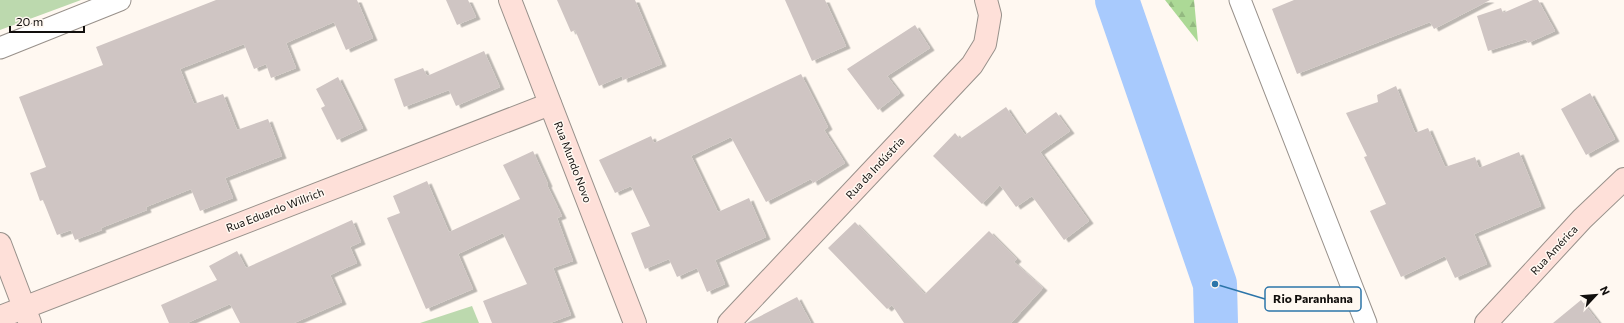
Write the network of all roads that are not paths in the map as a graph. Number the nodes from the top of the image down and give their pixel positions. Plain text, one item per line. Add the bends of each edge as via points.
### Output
1 (120, 0) edge
2 (510, 0) edge
3 (986, 0) edge
4 (1240, 0) edge
5 (0, 48) edge
6 (550, 104) junction
7 (1624, 179) edge
8 (0, 244) edge
9 (27, 315) edge
10 (0, 317) edge
11 (635, 323) edge
12 (729, 323) edge
13 (1366, 323) edge
14 (1486, 323) edge

1 - 5 street
2 - 6 main road, Rua Mundo Novo
3 - 12 main road, Rua da Indústria via 990,15 985,44 972,65
4 - 13 street
6 - 9 main road, Rua Eduardo Willrich
6 - 11 main road, Rua Mundo Novo
7 - 14 main road, Rua América via 1582,219
8 - 9 main road
9 - 10 main road, Rua Eduardo Willrich

